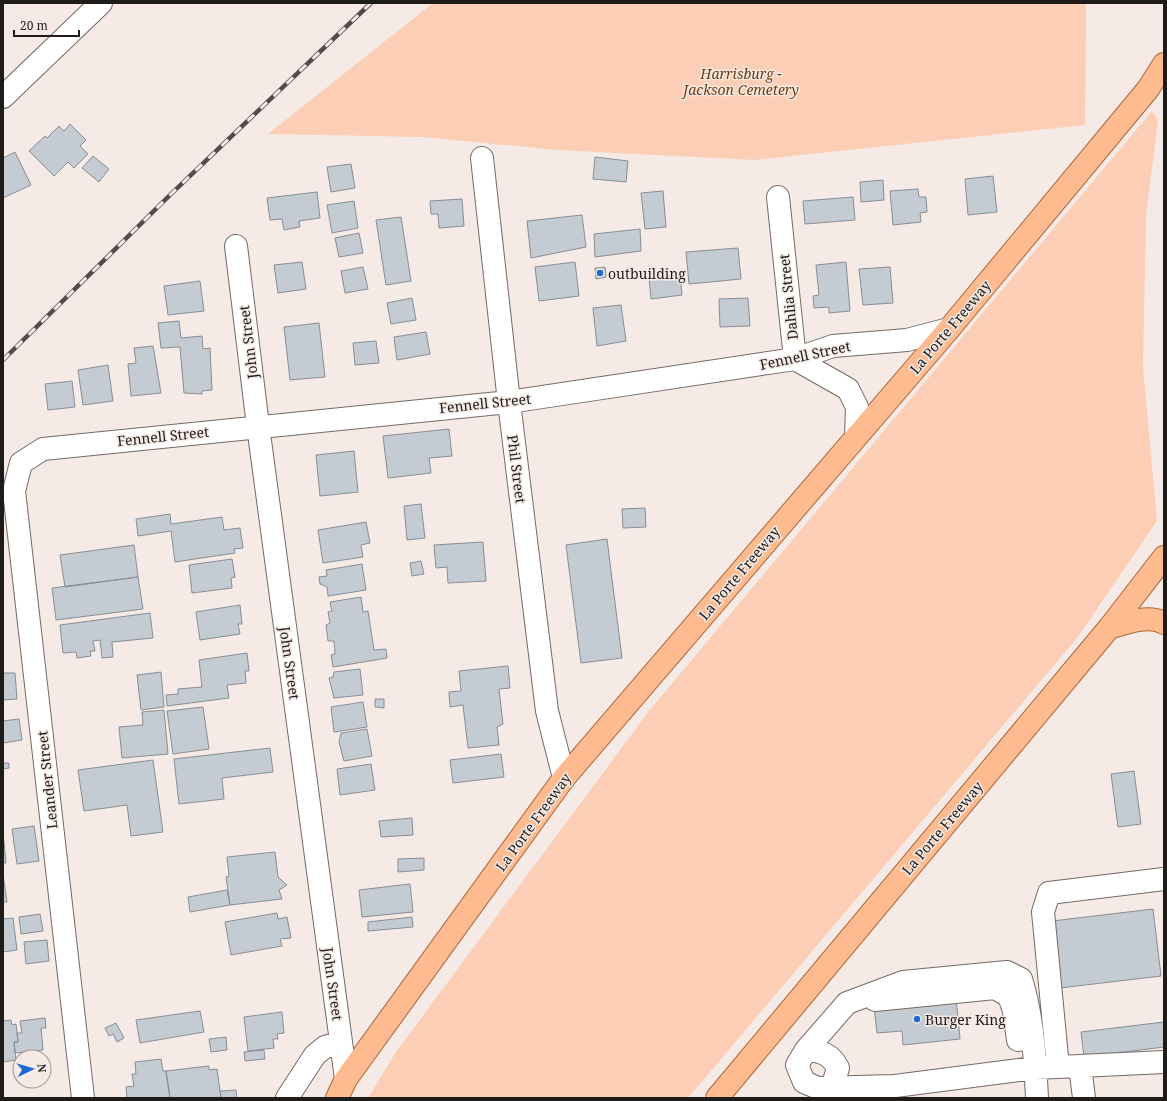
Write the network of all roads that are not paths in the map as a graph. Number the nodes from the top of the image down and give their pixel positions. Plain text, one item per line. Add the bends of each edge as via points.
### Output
1 (101, 3) edge
2 (1164, 64) edge
3 (3, 97) edge
4 (482, 158) dead end
5 (778, 197) dead end
6 (236, 246) dead end
7 (949, 329) junction
8 (794, 359) junction
9 (509, 402) junction
10 (258, 426) junction
11 (856, 436) junction
12 (21, 463) joint
13 (1164, 557) edge
14 (1164, 623) edge
15 (1109, 628) junction
16 (564, 778) junction
17 (1164, 878) edge
18 (341, 1042) junction
19 (806, 1050) junction
20 (1164, 1062) edge
21 (1080, 1066) junction
22 (1058, 1067) junction
23 (1035, 1068) junction
24 (832, 1088) junction
25 (342, 1089) edge
26 (896, 1092) edge
27 (720, 1096) edge
28 (83, 1098) edge
29 (287, 1098) edge
30 (1037, 1098) edge
31 (1084, 1098) edge

1 - 3 street
2 - 7 main road, La Porte Freeway via 1145,93
4 - 9 street, Phil Street
5 - 8 street, Dahlia Street
6 - 10 street, John Street
7 - 8 street, Fennell Street via 907,340 833,346
7 - 11 main road, La Porte Freeway
8 - 9 street, Fennell Street
8 - 11 street, Dahlia Street via 848,389 857,407
9 - 10 street, Fennell Street
9 - 16 street, Phil Street via 547,711
10 - 12 street, Fennell Street via 43,449
10 - 18 street, John Street
11 - 16 main road, La Porte Freeway
12 - 28 street, Leander Street via 14,491
13 - 15 main road, La Porte Freeway
14 - 15 main road via 1159,620 1136,620
15 - 27 main road, La Porte Freeway
16 - 25 main road, La Porte Freeway
17 - 22 street via 1049,893 1043,912
18 - 25 street, John Street
18 - 29 street via 325,1047 315,1055
19 - 23 street via 847,1003 902,982 1007,972 1022,980 1029,1004
19 - 24 street via 820,1051 833,1059 838,1068
19 - 24 street via 797,1065 804,1082 818,1088
20 - 21 street
21 - 22 street
21 - 31 street
22 - 23 street
23 - 26 street
23 - 30 street
24 - 26 street

